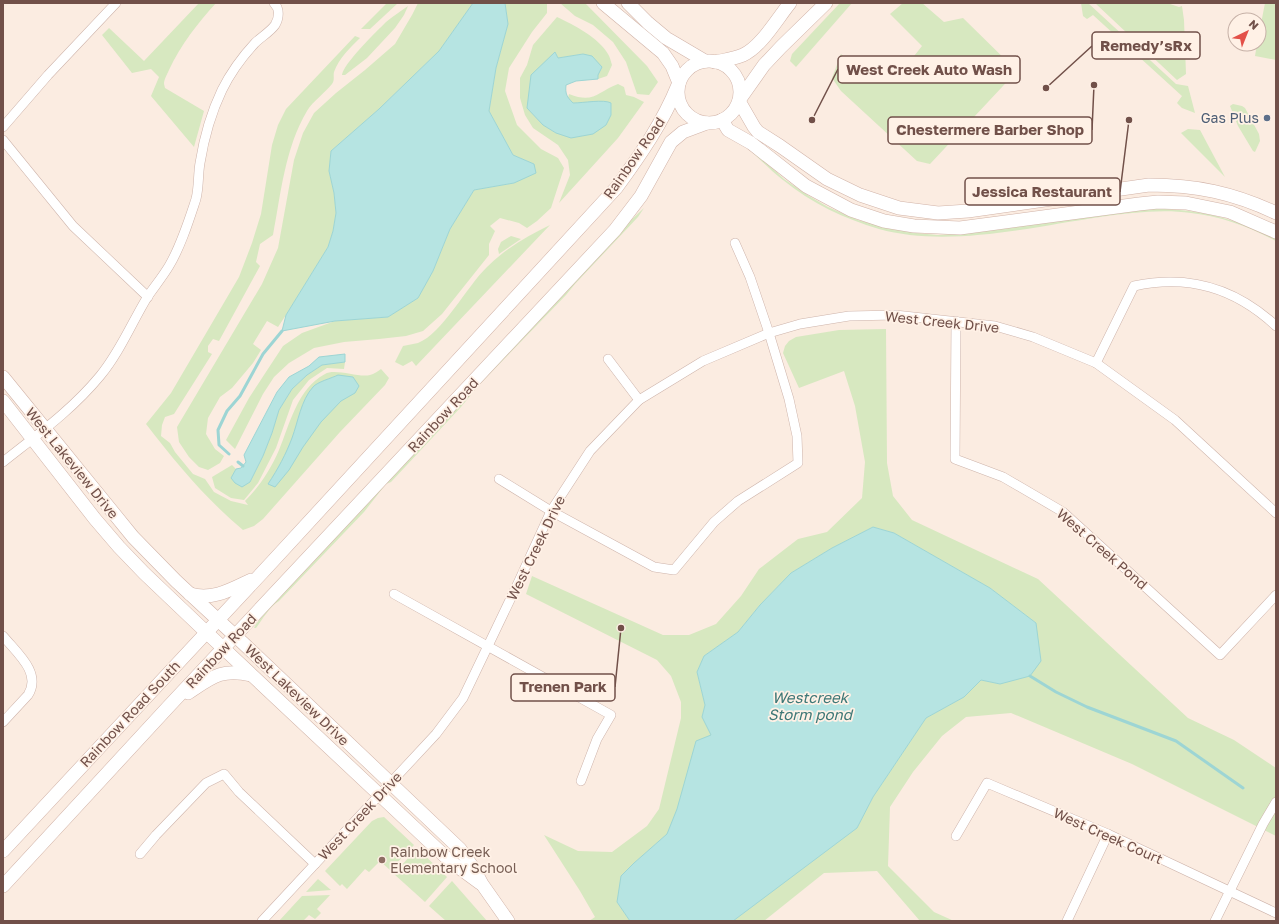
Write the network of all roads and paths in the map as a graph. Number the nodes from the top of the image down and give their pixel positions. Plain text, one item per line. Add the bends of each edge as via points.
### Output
1 (116, 3) edge
2 (274, 3) edge
3 (603, 3) edge
4 (628, 3) edge
5 (790, 3) edge
6 (826, 3) edge
7 (710, 61) junction
8 (679, 84) junction
9 (740, 100) junction
10 (722, 120) junction
11 (707, 123) junction
12 (3, 128) edge
13 (3, 140) edge
14 (1236, 196) junction
15 (1058, 198) junction
16 (916, 211) junction
17 (1230, 212) junction
18 (1276, 213) edge
19 (1060, 215) junction
20 (914, 226) junction
21 (1276, 232) edge
22 (735, 243) dead end
23 (148, 297) junction
24 (956, 321) junction
25 (1276, 326) edge
26 (769, 333) junction
27 (608, 359) dead end
28 (1096, 363) junction
29 (3, 377) edge
30 (639, 400) junction
31 (3, 401) edge
32 (45, 429) junction
33 (33, 439) junction
34 (3, 462) edge
35 (499, 479) dead end
36 (551, 511) junction
37 (1276, 513) edge
38 (256, 578) junction
39 (190, 594) junction
40 (394, 594) dead end
41 (1276, 595) edge
42 (218, 619) junction
43 (206, 632) junction
44 (235, 635) junction
45 (3, 636) edge
46 (488, 645) junction
47 (223, 649) junction
48 (251, 675) junction
49 (170, 705) junction
50 (3, 722) edge
51 (581, 781) dead end
52 (391, 784) junction
53 (380, 795) junction
54 (1276, 802) edge
55 (1108, 834) junction
56 (956, 836) dead end
57 (3, 851) edge
58 (140, 854) dead end
59 (315, 864) junction
60 (482, 884) junction
61 (3, 886) edge
62 (1228, 891) junction
63 (1276, 913) edge
64 (262, 921) edge
65 (508, 921) edge
66 (1067, 921) edge
67 (1215, 921) edge

1 - 12 street via 48,75
2 - 23 street via 278,16 274,26 239,62 222,89 206,134 197,196 185,230 170,265
3 - 8 street via 663,53 672,66
4 - 7 street via 666,38
5 - 7 street via 748,52 737,57
6 - 9 street via 764,65
7 - 8 street via 696,63 688,68
7 - 9 street via 728,68 737,78
8 - 11 street via 682,108 692,119
8 - 38 street, Rainbow Road via 657,130 618,186
9 - 10 street via 735,110
9 - 16 street via 758,132 827,179 860,195
10 - 11 street
10 - 20 street via 728,130 751,143 796,180 826,198 884,221
11 - 44 street, Rainbow Road via 683,132 671,142 641,196 615,230
13 - 23 street via 73,226
14 - 15 street via 1196,188 1149,185
14 - 17 street
14 - 18 street
15 - 16 street via 968,211
15 - 19 street
16 - 20 street
17 - 19 street via 1186,203 1158,202
17 - 21 street
19 - 20 street via 960,228
22 - 26 street via 750,277
23 - 32 street via 125,340 100,376 83,396
24 - 26 street, West Creek Drive via 895,315 849,316 800,324
24 - 28 street, West Creek Drive via 995,326 1033,337
24 - 41 street, West Creek Pond via 955,459 1003,477 1063,512 1220,655
25 - 28 street via 1249,304 1218,289 1194,283 1151,282 1134,286
26 - 30 street, West Creek Drive via 703,361
26 - 36 street via 789,399 797,436 798,463 738,501 714,522 674,570 654,567
27 - 30 street
28 - 37 street, West Creek Drive via 1175,420
29 - 32 street, West Lakeview Drive
30 - 36 street, West Creek Drive via 590,451
31 - 33 street, West Lakeview Drive
32 - 33 street
32 - 39 street, West Lakeview Drive via 133,537
33 - 34 street
33 - 43 street, West Lakeview Drive via 119,547
35 - 36 street
36 - 46 street, West Creek Drive
38 - 39 street via 219,594
38 - 42 street, Rainbow Road South
39 - 42 street, West Lakeview Drive
40 - 46 street
42 - 43 street, Rainbow Road South
42 - 44 street, West Lakeview Drive
43 - 47 street, West Lakeview Drive
43 - 57 street, Rainbow Road South
44 - 47 street, Rainbow Road
44 - 52 street, West Lakeview Drive
45 - 50 street via 30,670 33,682 28,695
46 - 51 street via 611,715 597,739
46 - 52 street, West Creek Drive via 463,698 436,734
47 - 48 street, West Lakeview Drive
47 - 49 street, Rainbow Road
48 - 49 street via 224,673 208,680
48 - 53 street, West Lakeview Drive
49 - 61 street, Rainbow Road South
52 - 53 street, West Creek Drive
52 - 60 street, West Lakeview Drive via 460,849
53 - 59 street, West Creek Drive
53 - 60 street, West Lakeview Drive via 450,861
54 - 62 street
55 - 56 street, West Creek Court via 987,783
55 - 62 street, West Creek Court
55 - 66 street
58 - 59 street via 206,783 224,774 239,792
59 - 64 street, West Creek Drive
60 - 65 street, West Lakeview Drive
62 - 63 street, West Creek Court
62 - 67 street

